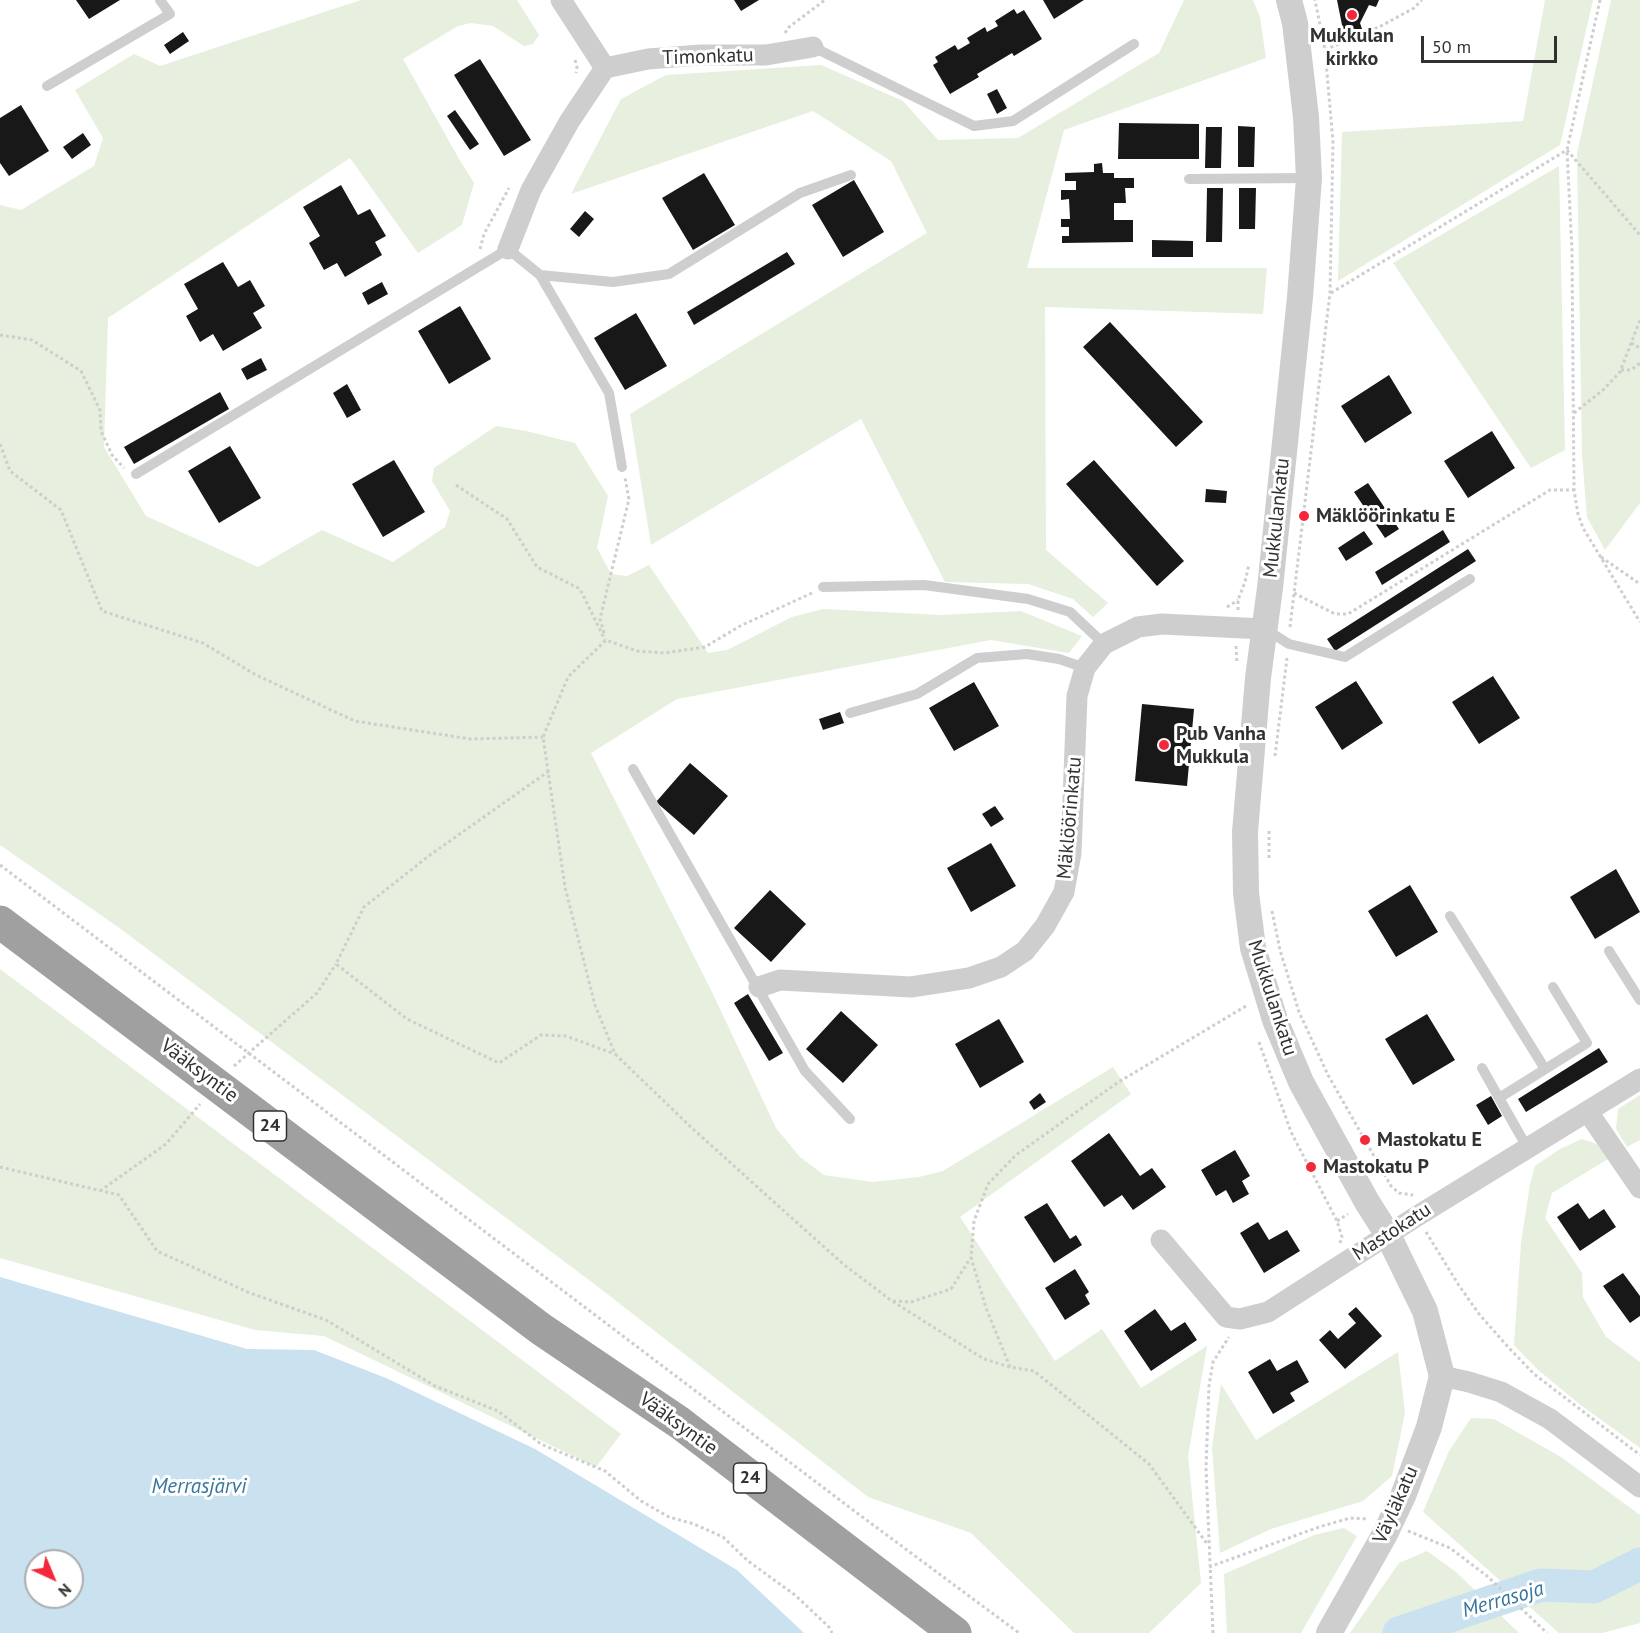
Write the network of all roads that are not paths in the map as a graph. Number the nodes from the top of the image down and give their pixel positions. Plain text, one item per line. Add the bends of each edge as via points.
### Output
1 (160, 0) edge
2 (561, 0) edge
3 (1289, 0) edge
4 (1134, 44) dead end
5 (813, 47) joint
6 (604, 68) junction
7 (47, 86) dead end
8 (851, 175) dead end
9 (1309, 178) junction
10 (1189, 180) dead end
11 (508, 249) junction
12 (540, 275) junction
13 (622, 467) road end
14 (136, 474) road end
15 (1470, 579) dead end
16 (823, 587) road end
17 (1264, 629) junction
18 (1104, 644) junction
19 (1084, 668) junction
20 (850, 713) dead end
21 (633, 769) dead end
22 (1450, 916) dead end
23 (0, 922) edge
24 (1609, 951) dead end
25 (759, 987) junction
26 (1553, 987) dead end
27 (1640, 1000) edge
28 (1482, 1068) dead end
29 (1545, 1069) junction
30 (1640, 1079) edge
31 (1499, 1098) junction
32 (1588, 1112) junction
33 (850, 1119) dead end
34 (1528, 1149) junction
35 (1640, 1188) edge
36 (1388, 1235) junction
37 (1161, 1240) dead end
38 (541, 1329) junction
39 (1442, 1376) junction
40 (1640, 1486) edge
41 (1329, 1631) edge
42 (918, 1633) edge
43 (955, 1633) edge

1 - 7 lane via 170,14
2 - 6 street
3 - 9 street, Mukkulankatu via 1306,117
4 - 5 lane via 1013,121 974,126
5 - 6 street, Timonkatu via 777,53 648,59
6 - 11 street via 531,190
8 - 12 lane via 800,193 669,274 613,282
9 - 10 lane
9 - 17 street, Mukkulankatu
11 - 12 lane
11 - 14 lane
12 - 13 lane via 609,393
15 - 17 lane via 1345,657 1288,644
16 - 18 lane via 924,585 1028,599 1070,612
17 - 18 street, Mäklöörinkatu via 1162,624 1138,627
17 - 36 street, Mukkulankatu via 1245,832 1246,893 1253,948 1275,1020 1301,1082
18 - 19 street, Mäklöörinkatu
19 - 20 lane via 1027,654 976,658 917,694
19 - 25 street, Mäklöörinkatu via 1077,696 1071,853 1064,892 1025,951 1001,967 969,978 910,987 780,980
21 - 25 lane
22 - 29 lane
23 - 38 highway, Vääksyntie / 24
24 - 27 lane
25 - 33 lane via 805,1071
26 - 29 lane via 1587,1043
28 - 31 lane
29 - 31 lane
30 - 32 street, Mastokatu
31 - 34 lane
32 - 34 street, Mastokatu
32 - 35 street
34 - 36 street, Mastokatu
36 - 37 street, Mastokatu via 1268,1312 1240,1319 1226,1317
36 - 39 street, Mukkulankatu via 1425,1311
38 - 42 highway, Vääksyntie / 24 via 668,1438
38 - 43 highway, Vääksyntie / 24 via 680,1423
39 - 40 street via 1501,1392 1550,1419
39 - 41 street, Väyläkatu via 1429,1427 1403,1496

